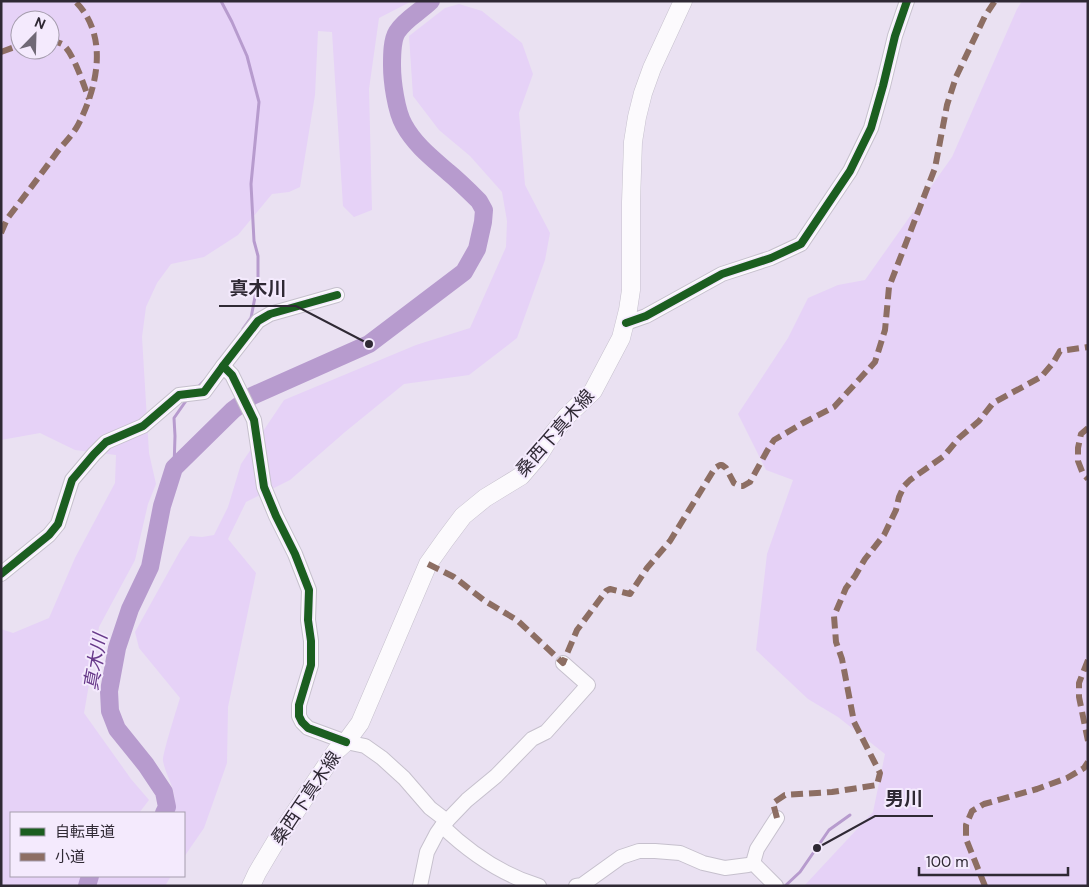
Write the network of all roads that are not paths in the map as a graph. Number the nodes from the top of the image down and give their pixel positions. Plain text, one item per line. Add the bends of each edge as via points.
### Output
1 (683, 1) edge
2 (907, 1) edge
3 (337, 295) dead end
4 (626, 323) junction
5 (228, 370) junction
6 (1, 574) edge
7 (563, 663) dead end
8 (346, 742) junction
9 (777, 818) dead end
10 (444, 824) junction
11 (753, 863) junction
12 (252, 886) edge
13 (420, 886) edge
14 (539, 886) edge
15 (576, 886) edge
16 (776, 886) edge

1 - 4 main road, 桑西下真木線 via 652,68 633,142 631,290
2 - 4 street via 872,128 850,171 801,244 722,274 646,316
3 - 5 street via 270,314 258,321
4 - 8 main road, 桑西下真木線 via 593,391 566,417 521,476 463,516 444,540 428,564 360,723
5 - 6 street via 204,392 179,395 143,426 106,442 72,480 58,524 41,543
5 - 8 street via 254,420 264,487 309,590 311,666 299,705 299,716 308,728
7 - 10 street via 588,685 546,732 532,740
8 - 10 street via 365,746 382,758
8 - 12 main road, 桑西下真木線 via 336,751 276,841
9 - 11 street via 757,848
10 - 13 street via 427,852
10 - 14 street via 482,858 510,875
11 - 15 street via 725,868 680,854 639,851 621,857
11 - 16 street

